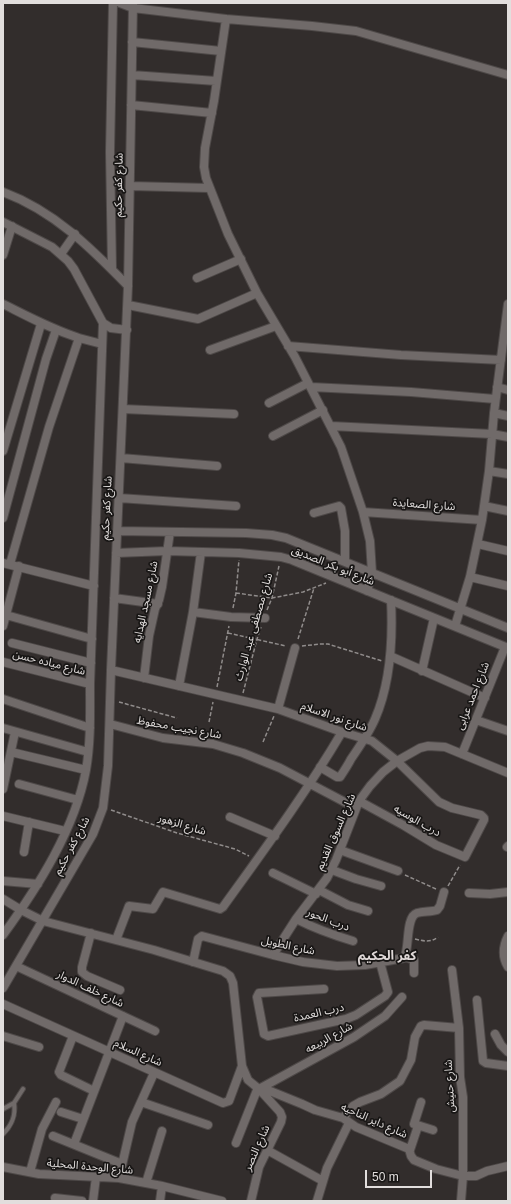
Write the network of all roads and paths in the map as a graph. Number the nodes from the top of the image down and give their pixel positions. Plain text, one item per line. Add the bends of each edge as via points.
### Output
1 (113, 3) edge
2 (120, 3) edge
3 (133, 5) edge
4 (226, 19) junction
5 (132, 42) junction
6 (221, 51) junction
7 (132, 75) junction
8 (508, 75) edge
9 (216, 81) junction
10 (131, 105) junction
11 (212, 113) junction
12 (130, 186) junction
13 (209, 188) junction
14 (3, 192) edge
15 (3, 222) edge
16 (12, 226) junction
17 (75, 234) junction
18 (61, 254) junction
19 (3, 255) edge
20 (241, 259) junction
21 (112, 270) junction
22 (197, 278) dead end
23 (128, 286) junction
24 (257, 293) junction
25 (3, 304) edge
26 (508, 304) edge
27 (128, 305) junction
28 (102, 323) junction
29 (41, 324) junction
30 (276, 326) junction
31 (56, 330) junction
32 (126, 330) junction
33 (79, 338) junction
34 (102, 344) junction
35 (288, 346) junction
36 (210, 350) dead end
37 (501, 360) junction
38 (310, 385) junction
39 (497, 386) junction
40 (508, 390) edge
41 (496, 399) junction
42 (269, 403) dead end
43 (123, 409) junction
44 (323, 410) junction
45 (494, 413) junction
46 (234, 414) dead end
47 (508, 416) edge
48 (332, 426) junction
49 (492, 434) junction
50 (273, 436) dead end
51 (508, 437) edge
52 (3, 451) edge
53 (121, 458) junction
54 (217, 466) dead end
55 (489, 471) junction
56 (508, 474) edge
57 (119, 498) junction
58 (236, 506) dead end
59 (484, 506) junction
60 (508, 511) edge
61 (363, 512) junction
62 (314, 513) dead end
63 (3, 518) edge
64 (482, 520) junction
65 (117, 531) junction
66 (170, 532) junction
67 (478, 544) junction
68 (508, 550) edge
69 (167, 551) junction
70 (201, 552) junction
71 (116, 553) junction
72 (281, 557) junction
73 (345, 562) junction
74 (7, 564) edge
75 (19, 566) junction
76 (372, 573) junction
77 (470, 577) junction
78 (336, 578) junction
79 (94, 586) junction
80 (508, 586) edge
81 (314, 588) junction
82 (367, 591) junction
83 (236, 593) dead end
84 (114, 598) junction
85 (272, 598) junction
86 (391, 600) junction
87 (158, 604) junction
88 (461, 609) junction
89 (193, 612) junction
90 (6, 615) junction
91 (265, 618) junction
92 (434, 618) junction
93 (3, 626) edge
94 (455, 626) junction
95 (508, 628) edge
96 (228, 633) dead end
97 (92, 639) junction
98 (257, 639) junction
99 (12, 643) dead end
100 (296, 648) junction
101 (507, 648) edge
102 (390, 660) junction
103 (3, 662) edge
104 (91, 663) junction
105 (111, 670) junction
106 (422, 671) junction
107 (144, 678) junction
108 (90, 684) junction
109 (179, 686) junction
110 (215, 694) junction
111 (485, 698) junction
112 (3, 699) edge
113 (110, 700) junction
114 (242, 700) junction
115 (278, 709) junction
116 (177, 718) dead end
117 (476, 720) junction
118 (209, 722) dead end
119 (110, 724) junction
120 (3, 728) edge
121 (90, 728) junction
122 (508, 731) edge
123 (15, 732) junction
124 (342, 732) junction
125 (364, 739) junction
126 (263, 742) dead end
127 (11, 752) junction
128 (88, 752) junction
129 (462, 754) junction
130 (397, 761) junction
131 (320, 767) junction
132 (86, 770) junction
133 (508, 772) edge
134 (19, 784) dead end
135 (310, 784) junction
136 (3, 789) edge
137 (78, 800) junction
138 (358, 804) junction
139 (103, 808) junction
140 (3, 816) edge
141 (230, 817) dead end
142 (29, 822) junction
143 (65, 830) junction
144 (275, 836) junction
145 (340, 850) junction
146 (24, 852) dead end
147 (465, 857) junction
148 (257, 859) junction
149 (332, 870) junction
150 (398, 872) joint
151 (272, 873) dead end
152 (3, 881) edge
153 (38, 884) junction
154 (381, 886) dead end
155 (317, 892) junction
156 (444, 892) junction
157 (469, 892) dead end
158 (508, 892) edge
159 (3, 899) edge
160 (21, 910) junction
161 (368, 911) dead end
162 (296, 919) junction
163 (43, 921) junction
164 (91, 933) junction
165 (3, 935) edge
166 (508, 936) edge
167 (438, 937) dead end
168 (408, 938) junction
169 (116, 940) junction
170 (353, 941) dead end
171 (273, 955) junction
172 (402, 958) junction
173 (193, 962) junction
174 (380, 962) junction
175 (16, 966) junction
176 (508, 966) edge
177 (452, 970) dead end
178 (414, 973) dead end
179 (3, 988) edge
180 (324, 989) dead end
181 (120, 990) dead end
182 (402, 997) dead end
183 (477, 1000) dead end
184 (3, 1004) edge
185 (123, 1016) junction
186 (459, 1028) junction
187 (155, 1031) dead end
188 (495, 1034) dead end
189 (3, 1036) edge
190 (73, 1036) junction
191 (39, 1047) dead end
192 (109, 1052) junction
193 (508, 1052) edge
194 (507, 1064) edge
195 (242, 1066) junction
196 (154, 1072) junction
197 (23, 1089) dead end
198 (259, 1089) junction
199 (94, 1091) junction
200 (56, 1102) dead end
201 (141, 1102) junction
202 (421, 1102) dead end
203 (14, 1103) junction
204 (3, 1109) edge
205 (61, 1112) dead end
206 (83, 1119) junction
207 (346, 1120) junction
208 (208, 1125) dead end
209 (418, 1126) junction
210 (433, 1130) dead end
211 (162, 1131) dead end
212 (3, 1134) edge
213 (53, 1136) dead end
214 (236, 1143) dead end
215 (74, 1144) junction
216 (267, 1150) junction
217 (410, 1150) junction
218 (122, 1164) junction
219 (508, 1166) edge
220 (3, 1167) edge
221 (30, 1172) junction
222 (464, 1176) junction
223 (96, 1177) junction
224 (119, 1178) junction
225 (323, 1181) junction
226 (146, 1183) junction
227 (162, 1186) junction
228 (55, 1198) dead end
229 (82, 1201) edge
230 (92, 1201) edge
231 (160, 1201) edge
232 (222, 1201) edge
233 (251, 1201) edge
234 (317, 1201) edge
235 (461, 1201) edge

1 - 21 street, شارع كفر حكيم via 110,152
2 - 3 street
3 - 4 street
3 - 5 street, شارع كفر حكيم
4 - 6 street
4 - 8 street via 356,31
5 - 6 street
5 - 7 street, شارع كفر حكيم
6 - 9 street
7 - 9 street
7 - 10 street, شارع كفر حكيم
9 - 11 street
10 - 11 street
10 - 12 street, شارع كفر حكيم
11 - 13 street via 204,167
12 - 13 street
12 - 23 street, شارع كفر حكيم
13 - 20 street
14 - 17 street via 35,207
15 - 16 street
16 - 18 street
16 - 19 street
17 - 18 street
17 - 21 street
18 - 28 street via 74,269
20 - 22 street
20 - 24 street
21 - 23 street
23 - 27 street, شارع كفر حكيم
24 - 27 street via 198,319
24 - 30 street
25 - 29 street
26 - 37 street
27 - 32 street, شارع كفر حكيم
28 - 32 street via 111,328
28 - 34 street, شارع كفر حكيم
29 - 31 street
29 - 52 street
30 - 35 street
30 - 36 street
31 - 33 street
31 - 63 street via 46,358
32 - 43 street, شارع كفر حكيم
33 - 34 street
33 - 74 street
34 - 79 street, شارع كفر حكيم
35 - 37 street
35 - 38 street
37 - 39 street
38 - 41 street
38 - 42 street
38 - 44 street
39 - 40 street
39 - 41 street
41 - 45 street
43 - 46 street
43 - 53 street, شارع كفر حكيم
44 - 48 street
44 - 50 street
45 - 47 street
45 - 49 street
48 - 49 street
48 - 61 street
49 - 51 street
49 - 55 street
53 - 54 street
53 - 57 street, شارع كفر حكيم
55 - 56 street
55 - 59 street
57 - 58 street
57 - 65 street, شارع كفر حكيم
59 - 60 street
59 - 64 street
61 - 64 street, شارع الصعايدة
61 - 76 street via 370,541
62 - 73 street via 338,506 341,508 345,531
64 - 67 street
65 - 66 street, شارع أبو بكر الصديق
65 - 71 street, شارع كفر حكيم
66 - 69 street, شارع مسجد الهدايه
66 - 73 street, شارع أبو بكر الصديق via 272,535 286,538
67 - 68 street
67 - 77 street
69 - 70 street, شارع أبو بكر الصديق
69 - 71 street, شارع أبو بكر الصديق
69 - 87 street, شارع مسجد الهدايه
70 - 72 street, شارع أبو بكر الصديق via 240,552
70 - 89 street
71 - 84 street, شارع كفر حكيم
72 - 78 street, شارع أبو بكر الصديق
72 - 85 path, شارع مصطفى عبد الوارث
73 - 76 street, شارع أبو بكر الصديق
74 - 75 street
75 - 79 street
75 - 90 street
76 - 82 street
76 - 88 street, شارع أبو بكر الصديق
77 - 80 street
77 - 88 street
78 - 81 path
78 - 82 street, شارع أبو بكر الصديق
79 - 97 street, شارع كفر حكيم
81 - 85 path via 294,595
81 - 100 path
82 - 86 street, شارع أبو بكر الصديق
83 - 85 path
84 - 87 street
84 - 105 street, شارع كفر حكيم
85 - 91 path, شارع مصطفى عبد الوارث
86 - 92 street, شارع أبو بكر الصديق
86 - 102 street
87 - 107 street, شارع مسجد الهدايه via 149,636
88 - 94 street
88 - 95 street, شارع أبو بكر الصديق
89 - 91 street
89 - 109 street
90 - 93 street
90 - 97 street
91 - 98 path, شارع مصطفى عبد الوارث
92 - 94 street, شارع أبو بكر الصديق
92 - 106 street
94 - 101 street, شارع أبو بكر الصديق
96 - 98 path
97 - 104 street, شارع كفر حكيم
98 - 100 path
98 - 114 path, شارع مصطفى عبد الوارث
99 - 104 street
100 - 102 path via 328,644
100 - 115 street
101 - 111 street, شارع احمد عرابى
102 - 106 street
102 - 125 street via 377,712
103 - 108 street, شارع مياده حسن
104 - 108 street, شارع كفر حكيم
105 - 107 street, شارع نور الاسلام
105 - 113 street, شارع كفر حكيم
106 - 111 street
107 - 109 street, شارع نور الاسلام
108 - 121 street, شارع كفر حكيم
109 - 110 street, شارع نور الاسلام
110 - 114 street, شارع نور الاسلام
110 - 118 path
111 - 117 street, شارع احمد عرابى
112 - 121 street
113 - 116 path
113 - 119 street, شارع كفر حكيم
114 - 115 street, شارع نور الاسلام
115 - 124 street, شارع نور الاسلام
115 - 126 path
117 - 122 street
117 - 129 street, شارع احمد عرابى
119 - 135 street, شارع نجيب محفوظ via 162,738 217,745 273,765
119 - 139 street, شارع كفر حكيم
120 - 123 street
121 - 128 street, شارع كفر حكيم
123 - 127 street
123 - 128 street
124 - 125 street, شارع نور الاسلام
124 - 131 street
125 - 130 street, شارع نور الاسلام via 376,743
125 - 131 street via 340,777
127 - 132 street
127 - 136 street
128 - 132 street, شارع كفر حكيم
129 - 130 street, شارع السوق القديم via 445,747 428,746
129 - 133 street, شارع السوق القديم
130 - 138 street, شارع السوق القديم via 370,786
130 - 147 street, شارع نور الاسلام via 439,802 483,816 483,822
131 - 135 street
132 - 137 street, شارع كفر حكيم
134 - 137 street
135 - 138 street, شارع نجيب محفوظ
135 - 144 street
137 - 143 street, شارع كفر حكيم
138 - 145 street, شارع السوق القديم
138 - 147 street, درب الوسيه via 403,825 436,845
139 - 148 path, شارع الزهور via 235,849
139 - 163 street, شارع كفر حكيم via 90,841
140 - 142 street
141 - 144 street
142 - 143 street
142 - 146 street
143 - 153 street, شارع كفر حكيم
144 - 148 street
145 - 149 street, شارع السوق القديم
145 - 150 street
147 - 156 path
148 - 169 street via 223,908 163,892 152,909 129,906
149 - 154 street
149 - 155 street, شارع السوق القديم
150 - 156 path
151 - 155 street
152 - 153 street
153 - 160 street, شارع كفر حكيم
155 - 161 street
155 - 162 street, شارع السوق القديم
156 - 168 street via 437,910 413,916
157 - 158 street
159 - 160 street
160 - 163 street
160 - 165 street, شارع كفر حكيم
162 - 170 street, درب الحور via 333,936
162 - 171 street, شارع السوق القديم
163 - 164 street
163 - 175 street, شارع كفر حكيم
164 - 169 street
164 - 181 street via 82,972
166 - 176 street via 504,954
167 - 168 path via 426,942
168 - 172 street
169 - 173 street
171 - 173 street, شارع الطويل via 202,936 198,939
171 - 174 street, شارع الطويل via 337,966
172 - 174 street, شارع الطويل
172 - 178 street via 414,960
173 - 195 street via 223,971 232,979
174 - 180 street, درب العمدة via 388,992 356,1015 268,1036 264,1034 257,997 261,992
175 - 179 street, شارع كفر حكيم
175 - 185 street, شارع خلف الدوار
177 - 186 street, شارع حنيش
182 - 198 street, شارع الربيعه via 385,1016 354,1037
183 - 194 street via 483,1061
184 - 190 street, شارع السلام
185 - 187 street, شارع خلف الدوار
185 - 192 street
186 - 207 street via 421,1026 415,1037 411,1060 400,1081 381,1094 352,1106
186 - 222 street, شارع حنيش
188 - 193 street
189 - 191 street
190 - 192 street, شارع السلام
190 - 199 street via 59,1072
192 - 196 street, شارع السلام
192 - 199 street
195 - 196 street, شارع السلام via 229,1101 223,1103
195 - 198 street via 248,1080
196 - 201 street
197 - 203 lane
198 - 207 street, شارع داير الناحيه via 279,1094
198 - 214 street
198 - 216 street, شارع النصر via 282,1117
199 - 206 street
200 - 221 street via 42,1129
201 - 208 street
201 - 218 street via 132,1122
202 - 209 street via 414,1123
203 - 204 lane
203 - 212 lane via 13,1121
205 - 206 street
206 - 215 street
207 - 217 street, شارع داير الناحيه
207 - 225 street
209 - 210 street
209 - 217 street
211 - 226 street
213 - 215 street
215 - 218 street
216 - 225 street
216 - 233 street, شارع النصر via 256,1175
217 - 222 street, شارع داير الناحيه via 414,1160
218 - 224 street
219 - 222 street, شارع داير الناحيه via 476,1176
220 - 221 street, شارع الوحدة المحلية
221 - 223 street, شارع الوحدة المحلية
222 - 235 street, شارع حنيش
223 - 224 street, شارع الوحدة المحلية
223 - 230 street
224 - 226 street, شارع الوحدة المحلية
225 - 234 street
226 - 227 street, شارع الوحدة المحلية
227 - 231 street
227 - 232 street, شارع الوحدة المحلية
228 - 229 street

